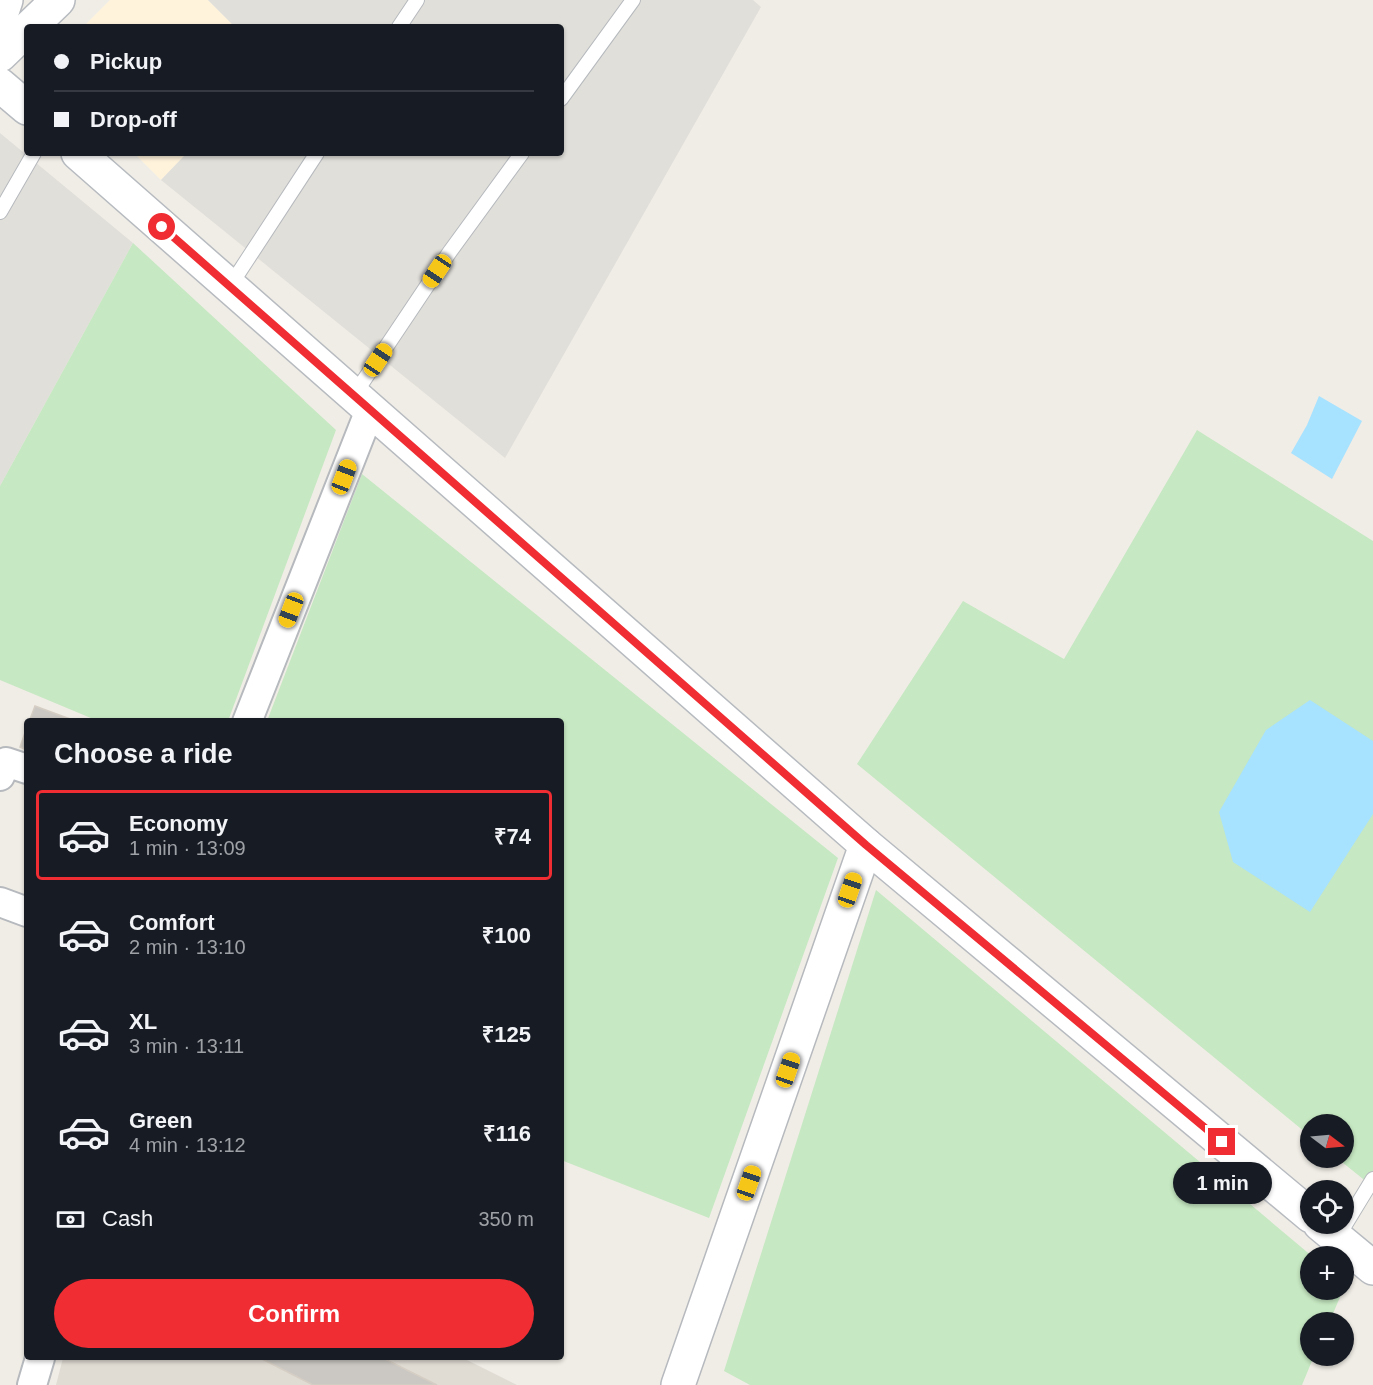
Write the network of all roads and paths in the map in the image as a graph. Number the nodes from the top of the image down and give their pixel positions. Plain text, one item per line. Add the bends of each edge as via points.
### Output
1 (6, 0) edge
2 (58, 0) edge
3 (417, 0) edge
4 (633, 0) edge
5 (0, 18) edge
6 (32, 24) edge
7 (401, 24) edge
8 (24, 32) edge
9 (0, 55) edge
10 (0, 85) edge
11 (564, 95) edge
12 (24, 105) edge
13 (32, 156) edge
14 (81, 156) edge
15 (315, 156) edge
16 (520, 156) edge
17 (0, 212) edge
18 (230, 286) junction
19 (362, 403) junction
20 (248, 718) edge
21 (24, 768) edge
22 (0, 776) edge
23 (866, 845) junction
24 (0, 902) edge
25 (24, 911) edge
26 (1373, 1179) edge
27 (1354, 1201) edge
28 (1300, 1207) edge
29 (1332, 1234) edge
30 (1373, 1268) edge
31 (39, 1360) edge
32 (32, 1385) edge
33 (678, 1385) edge

1 - 5 main road
2 - 6 main road
3 - 7 lane
4 - 11 lane
8 - 9 main road
10 - 12 main road
13 - 17 lane
14 - 18 main road
15 - 18 lane
16 - 19 lane via 449,253
18 - 19 main road
19 - 20 street
19 - 23 main road
21 - 22 street via 6,762
23 - 28 main road
23 - 33 main road
24 - 25 street
26 - 27 lane
29 - 30 main road
31 - 32 street

